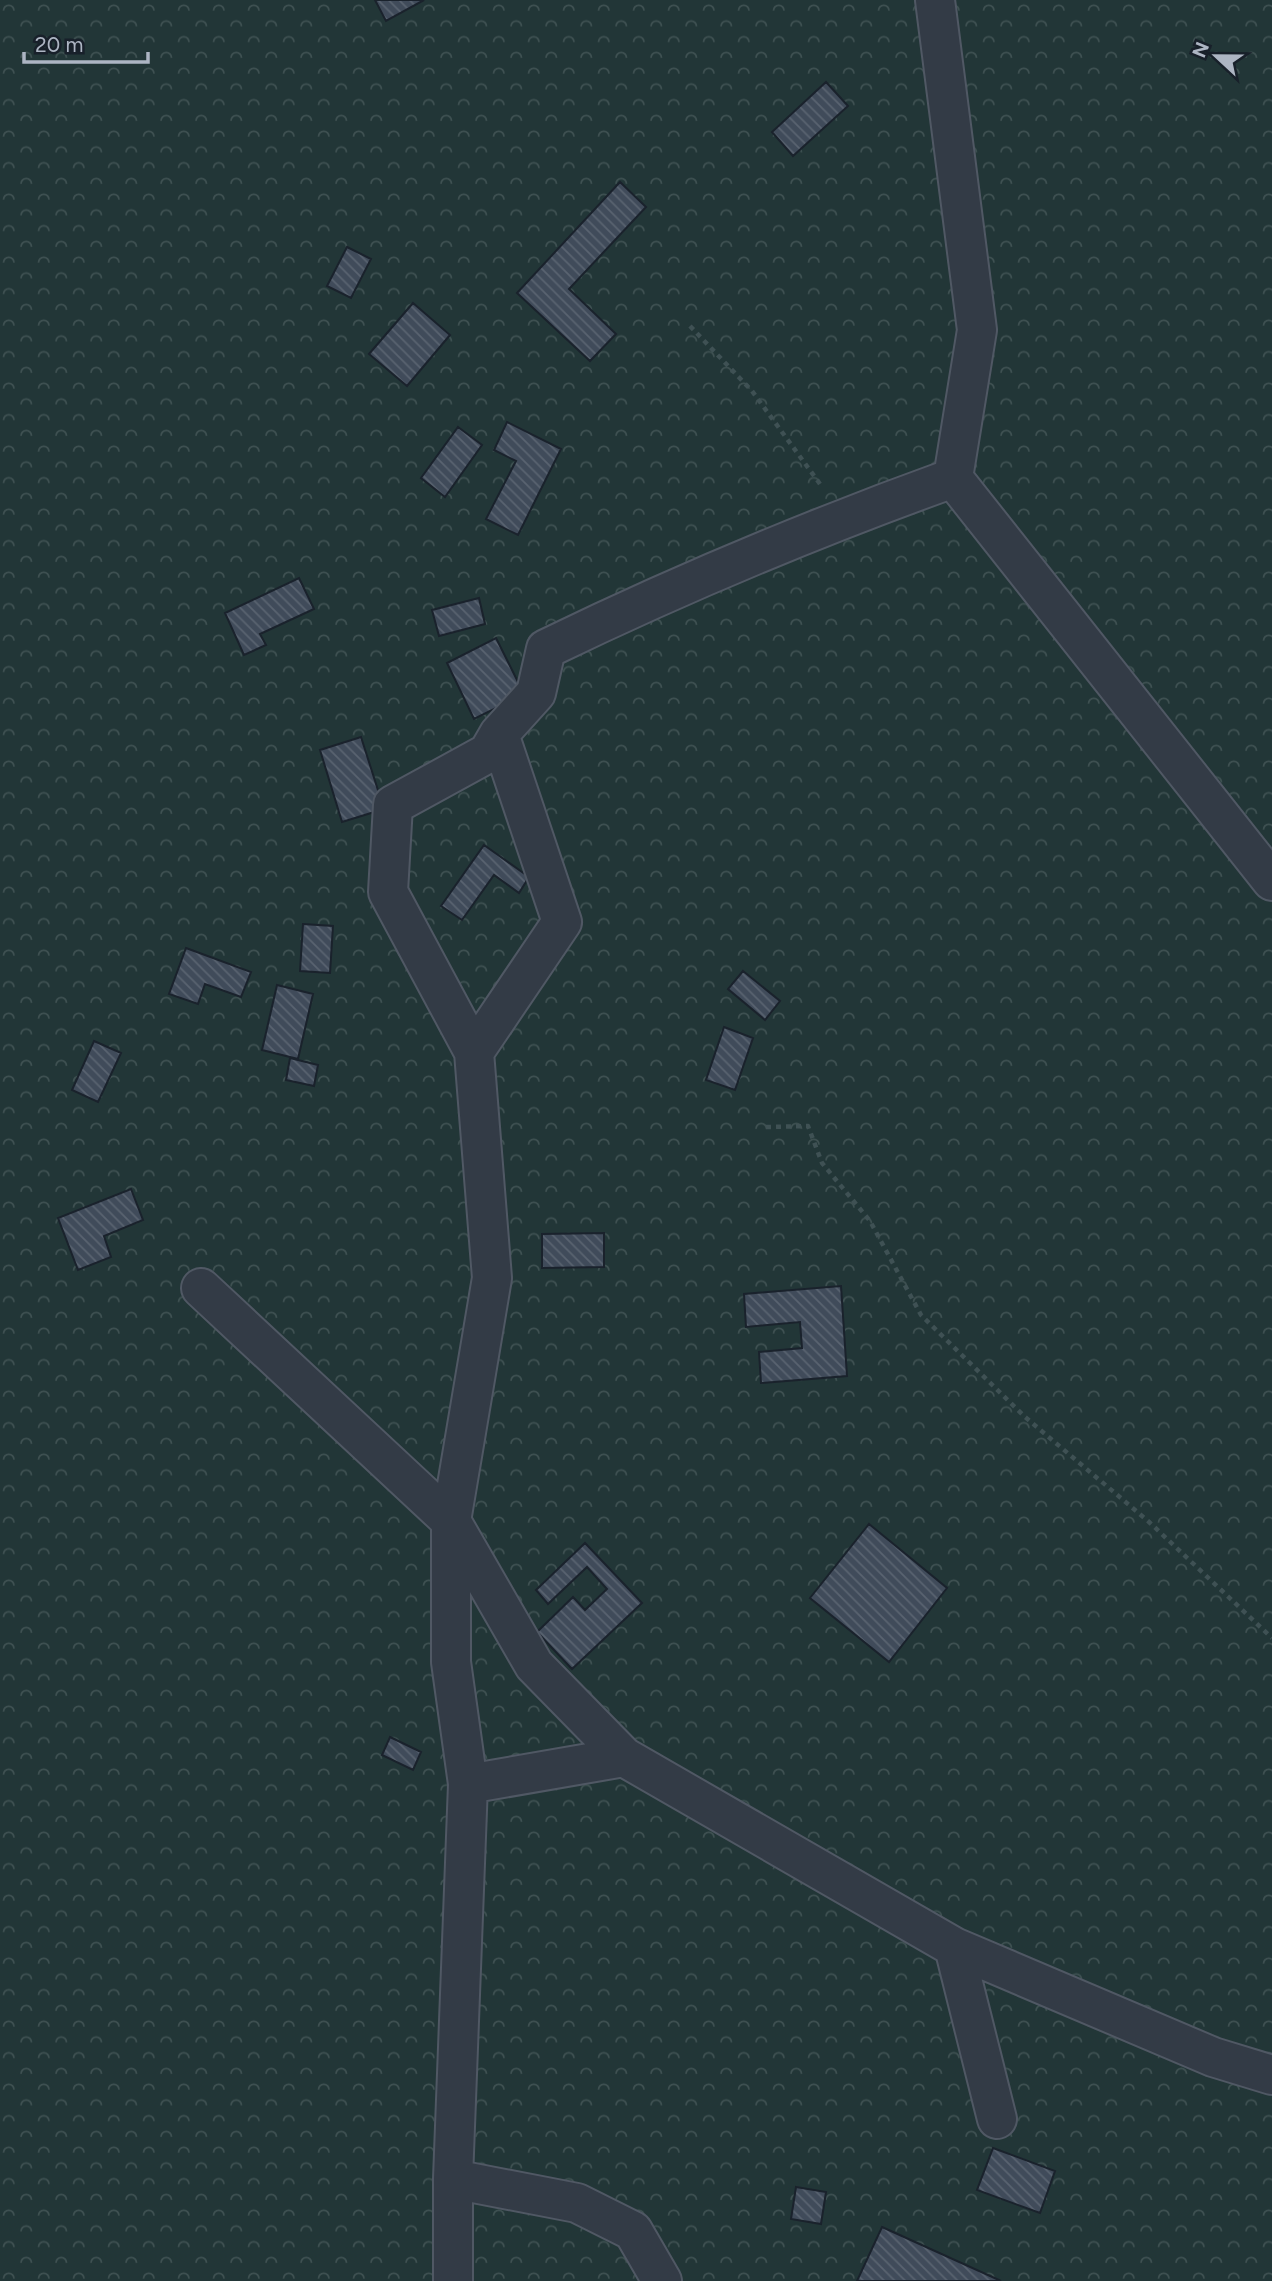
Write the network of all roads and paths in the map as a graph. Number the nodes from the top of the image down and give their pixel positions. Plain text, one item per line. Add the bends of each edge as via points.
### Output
1 (935, 0) edge
2 (690, 326) dead end
3 (953, 478) junction
4 (844, 517) junction
5 (499, 734) junction
6 (1272, 881) edge
7 (474, 1052) junction
8 (766, 1127) dead end
9 (201, 1288) dead end
10 (450, 1521) junction
11 (1272, 1638) edge
12 (624, 1757) junction
13 (468, 1784) junction
14 (954, 1947) junction
15 (1272, 2075) edge
16 (997, 2119) dead end
17 (453, 2179) junction
18 (453, 2281) edge
19 (662, 2281) edge

1 - 3 street via 977,330
2 - 4 path via 752,391
3 - 4 street
3 - 6 street
4 - 5 street via 545,649 536,694
5 - 7 street via 562,922
5 - 7 street via 488,753 393,805 388,892
7 - 10 street via 492,1278
8 - 11 path via 808,1126 822,1163 870,1221 921,1315 1025,1417 1148,1521
9 - 10 street
10 - 12 street via 534,1665
10 - 13 street via 451,1662
12 - 13 street
12 - 14 street
13 - 17 street
14 - 15 street via 1213,2057
14 - 16 street
17 - 18 street
17 - 19 street via 577,2203 634,2231

